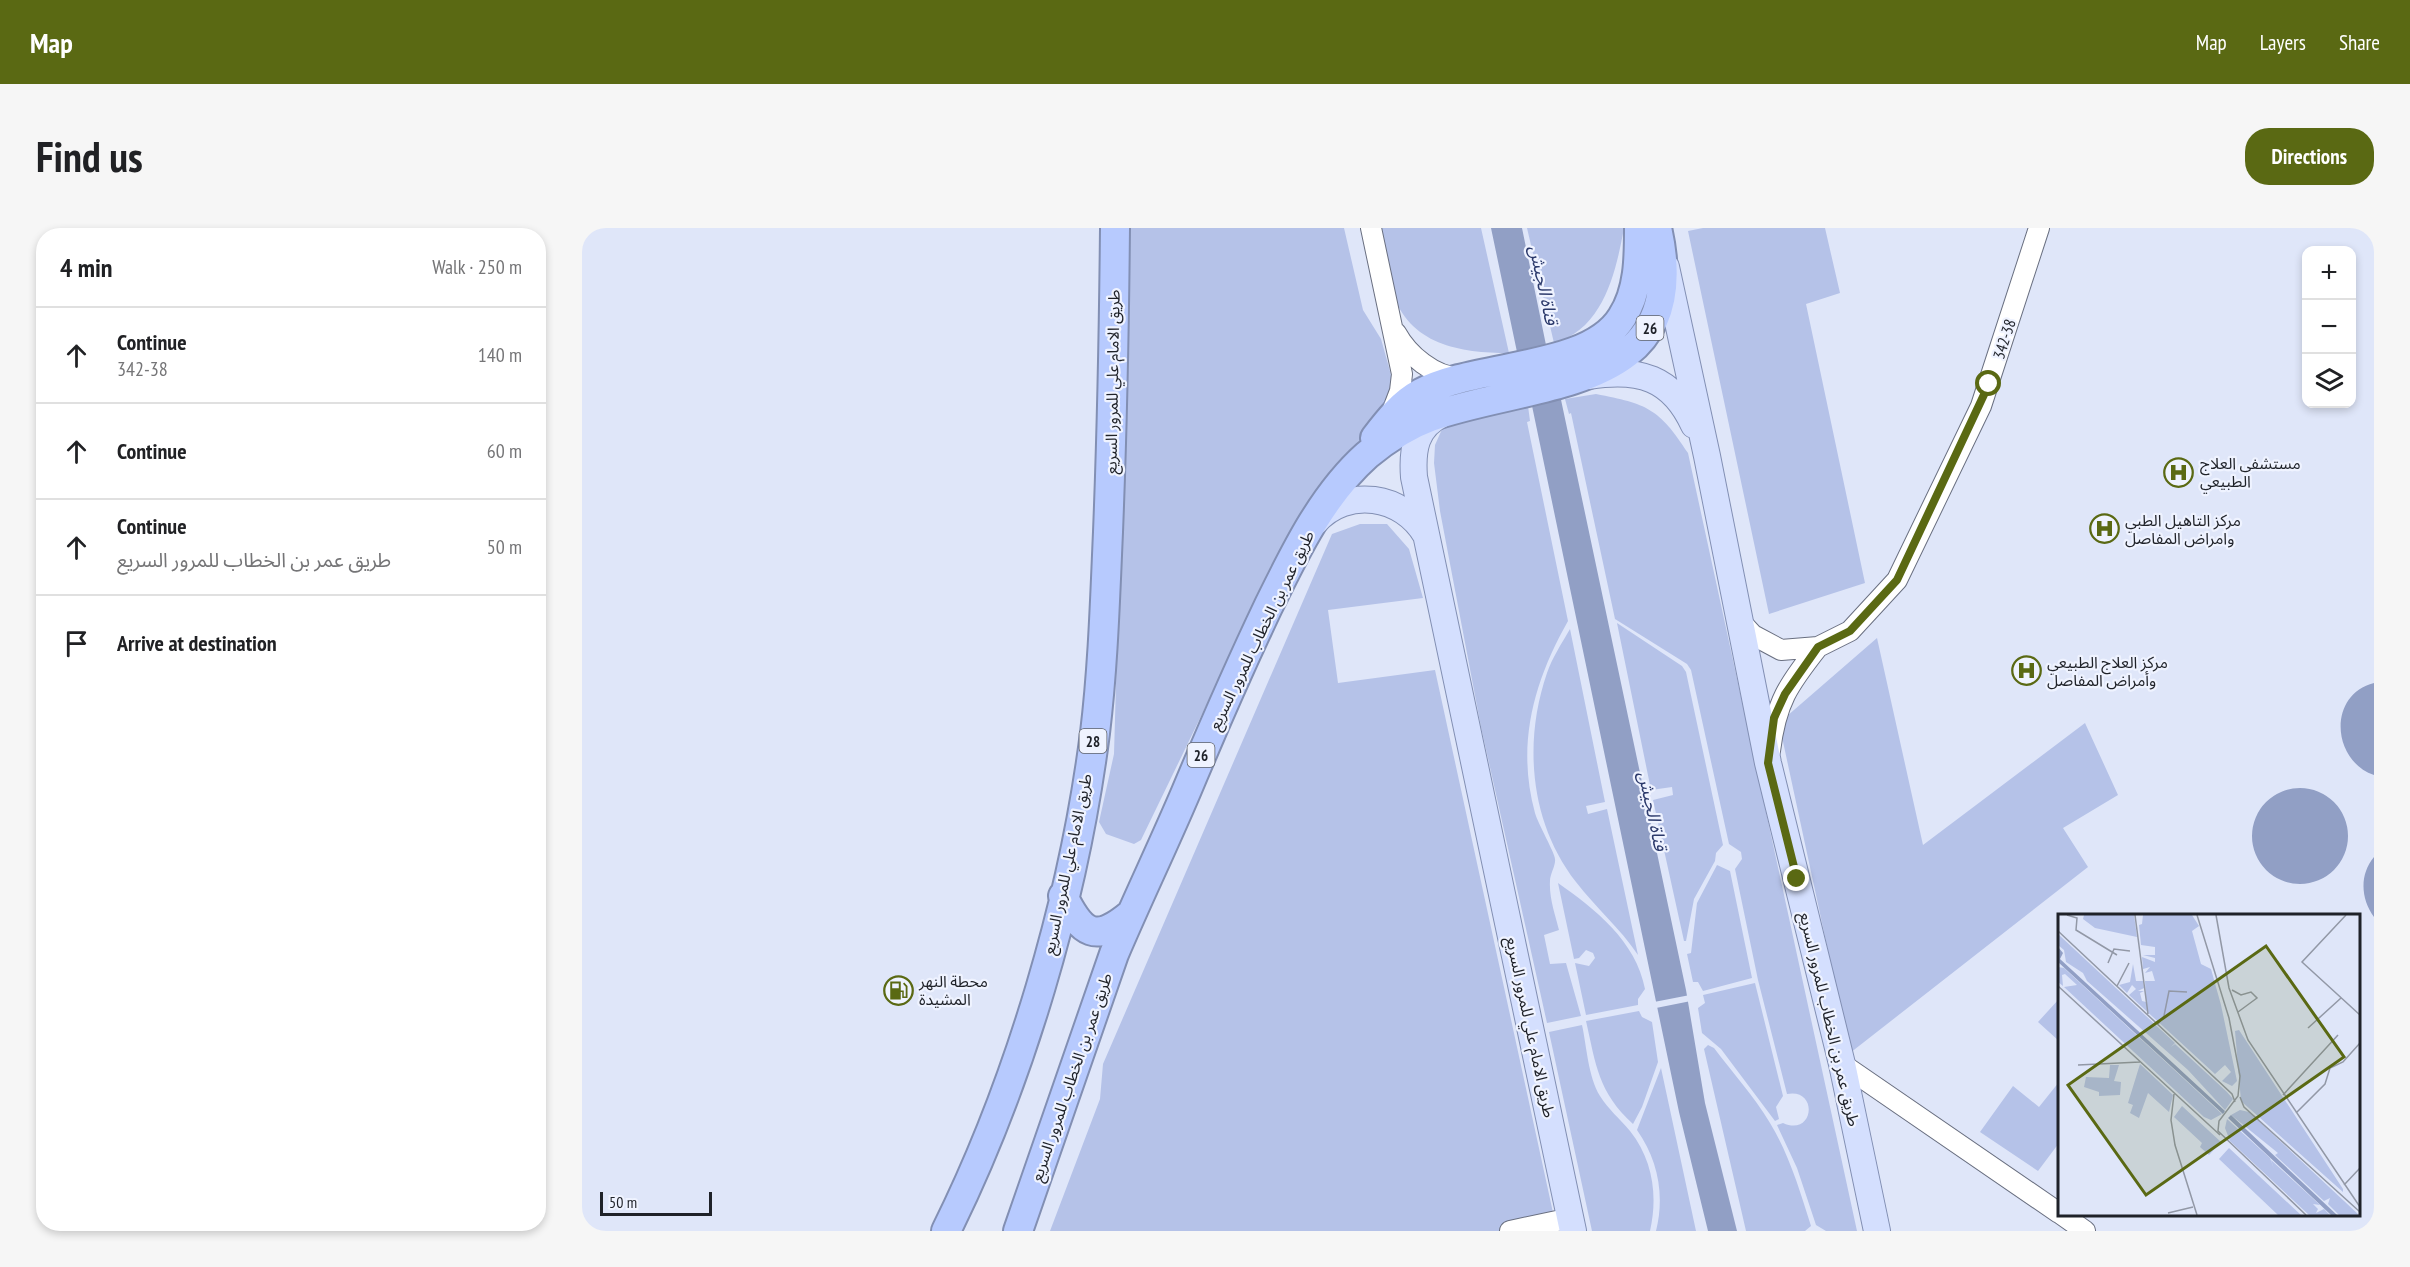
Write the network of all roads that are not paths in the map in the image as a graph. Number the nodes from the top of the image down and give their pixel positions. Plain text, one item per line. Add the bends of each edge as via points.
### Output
1 (1115, 228) edge
2 (1371, 228) edge
3 (1639, 228) edge
4 (2039, 228) edge
5 (1659, 237) edge
6 (1392, 322) junction
7 (1567, 371) junction
8 (1465, 378) junction
9 (1516, 380) junction
10 (1451, 410) junction
11 (1383, 428) junction
12 (1707, 456) junction
13 (1336, 489) junction
14 (1309, 529) junction
15 (1429, 541) junction
16 (1739, 621) junction
17 (1818, 647) junction
18 (1768, 763) junction
19 (1063, 896) junction
20 (1131, 914) junction
21 (1842, 1064) junction
22 (2058, 1213) edge
23 (2063, 1216) edge
24 (1572, 1225) edge
25 (946, 1231) edge
26 (1018, 1231) edge
27 (1510, 1231) edge
28 (1877, 1231) edge
29 (2085, 1231) edge

1 - 19 highway, طريق الامام علي للمرور السريع / 28 via 1103,648 1094,735
2 - 6 street
3 - 7 highway via 1634,288 1623,317
4 - 17 street, 342-38 via 1981,406 1897,580 1850,631
5 - 7 highway, طريق عمر بن الخطاب للمرور السريع / 26 via 1662,292 1653,323 1609,367
5 - 12 main road, طريق عمر بن الخطاب للمرور السريع / 26
6 - 8 street via 1408,349 1425,365 1443,375
6 - 11 street via 1402,374 1400,392
7 - 9 highway, طريق عمر بن الخطاب للمرور السريع / 26
7 - 12 main road, طريق عمر بن الخطاب للمرور السريع / 26 via 1627,372 1657,381 1682,402
8 - 9 highway
8 - 11 highway via 1420,393
9 - 10 highway, طريق عمر بن الخطاب للمرور السريع / 26
10 - 13 highway, طريق عمر بن الخطاب للمرور السريع / 26 via 1389,439 1367,455
10 - 15 main road, طريق الامام علي للمرور السريع via 1425,425 1414,448 1414,477
11 - 13 highway
12 - 16 main road, طريق عمر بن الخطاب للمرور السريع / 26
13 - 14 highway, طريق عمر بن الخطاب للمرور السريع / 26
14 - 15 main road, طريق الامام علي للمرور السريع via 1321,515 1344,502 1374,500 1400,507 1420,525
14 - 20 highway, طريق عمر بن الخطاب للمرور السريع / 26 via 1233,680
15 - 24 main road, طريق الامام علي للمرور السريع
16 - 17 street via 1767,645 1781,650
16 - 18 main road, طريق عمر بن الخطاب للمرور السريع / 26
17 - 18 street via 1785,694 1774,718
18 - 21 main road, طريق عمر بن الخطاب للمرور السريع / 26
19 - 20 highway via 1075,920 1096,933 1108,930
19 - 25 highway, طريق الامام علي للمرور السريع / 28 via 1019,1051 976,1166
20 - 26 highway, طريق عمر بن الخطاب للمرور السريع / 26
21 - 22 street
21 - 28 main road, طريق عمر بن الخطاب للمرور السريع / 26
23 - 29 street
24 - 27 street

